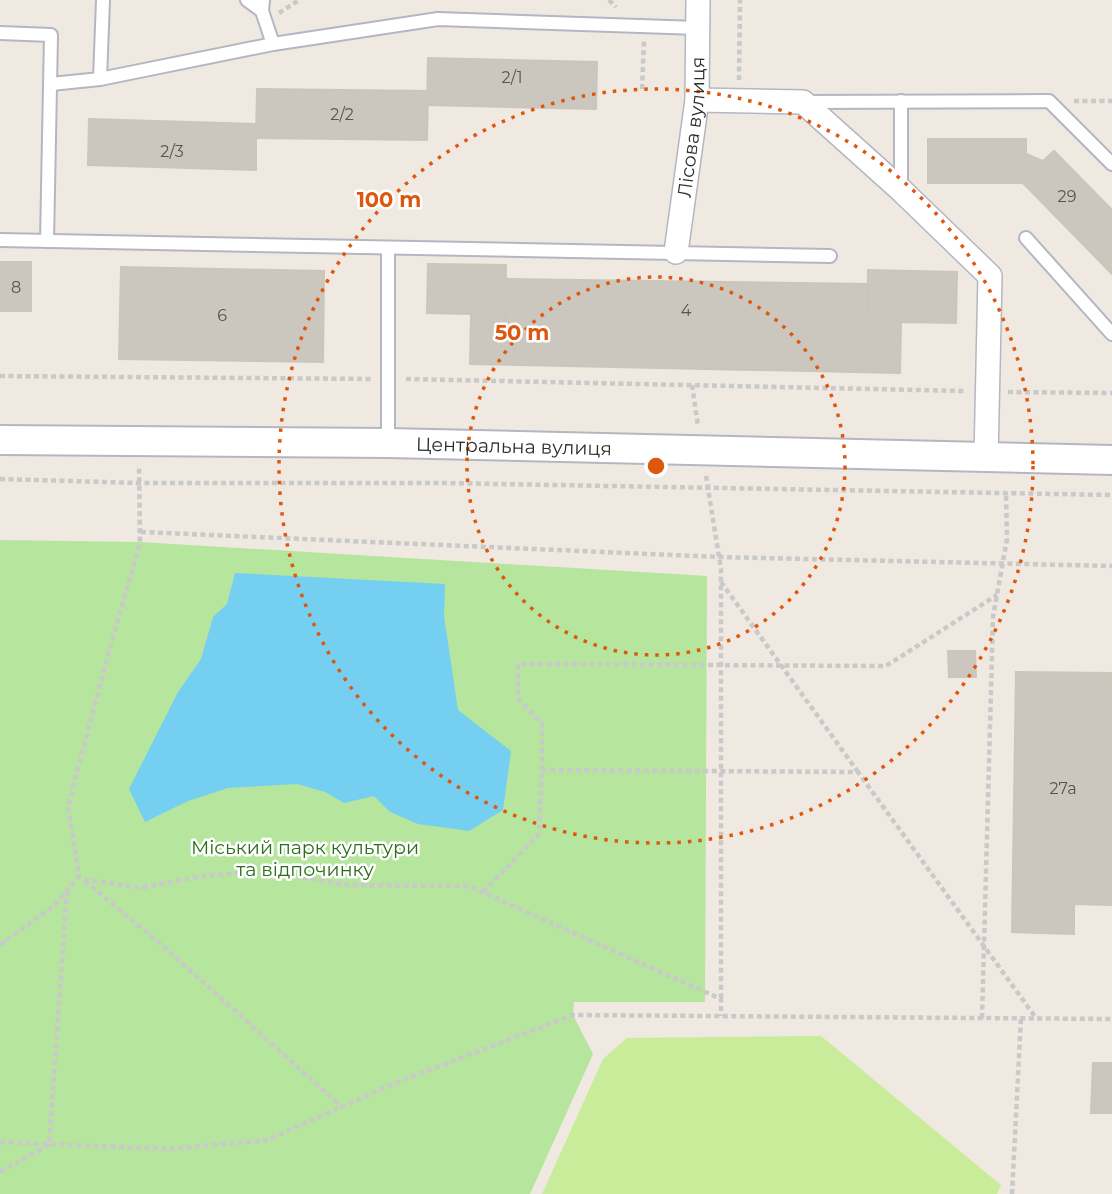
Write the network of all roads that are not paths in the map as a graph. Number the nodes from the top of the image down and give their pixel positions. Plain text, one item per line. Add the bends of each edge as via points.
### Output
1 (103, 0) edge
2 (247, 0) edge
3 (698, 0) edge
4 (262, 5) edge
5 (698, 28) junction
6 (0, 33) edge
7 (273, 44) junction
8 (100, 79) junction
9 (51, 84) junction
10 (697, 100) junction
11 (901, 101) junction
12 (803, 102) junction
13 (1112, 164) edge
14 (901, 190) junction
15 (1026, 238) dead end
16 (0, 240) edge
17 (47, 241) junction
18 (388, 249) junction
19 (676, 252) junction
20 (830, 256) dead end
21 (1112, 334) edge
22 (0, 440) edge
23 (388, 443) junction
24 (986, 458) junction
25 (1112, 460) edge

1 - 8 lane
2 - 4 lane
3 - 5 street, Лісова вулиця
4 - 7 lane
5 - 7 lane via 438,19
5 - 10 street, Лісова вулиця
6 - 9 lane via 51,35
7 - 8 lane
8 - 9 lane
9 - 17 lane
10 - 12 street
10 - 19 street, Лісова вулиця
11 - 12 lane
11 - 13 lane via 1049,101
11 - 14 lane
12 - 14 street
14 - 24 street via 990,276
15 - 21 lane
16 - 17 lane
17 - 18 lane
18 - 19 lane
18 - 23 lane
19 - 20 lane
22 - 23 street, Центральна вулиця
23 - 24 street, Центральна вулиця
24 - 25 street, Центральна вулиця

